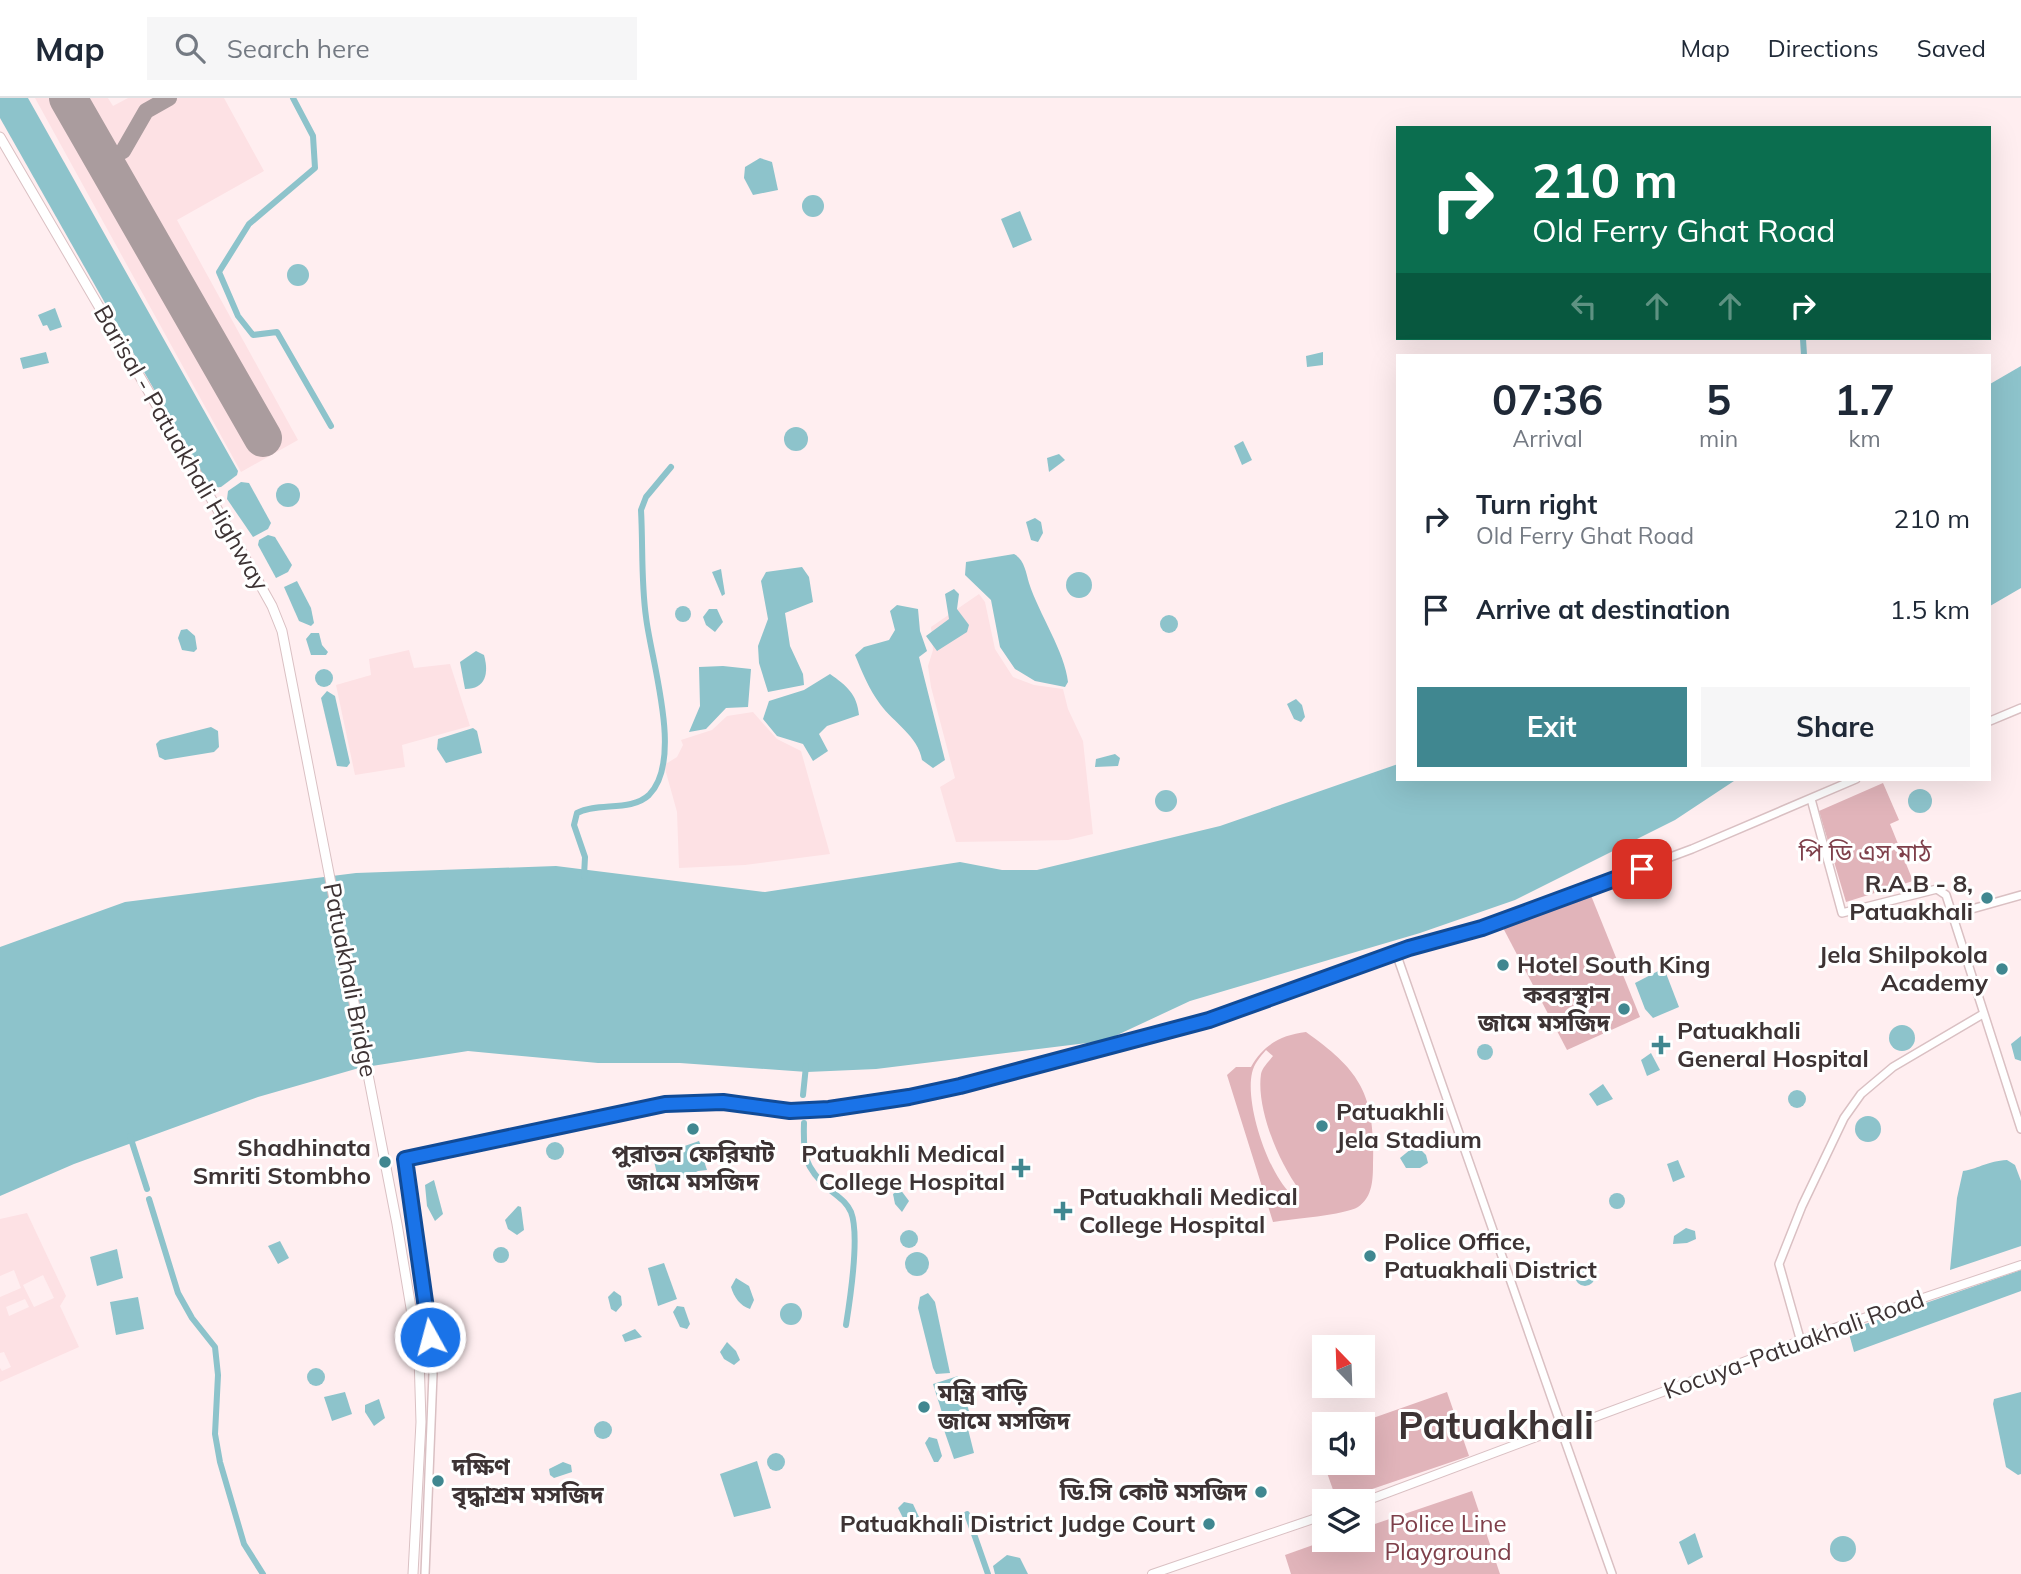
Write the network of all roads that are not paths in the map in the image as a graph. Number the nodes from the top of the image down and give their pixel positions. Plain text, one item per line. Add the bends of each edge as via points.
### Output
1 (0, 137) edge
2 (2021, 708) edge
3 (1991, 721) edge
4 (312, 778) joint
5 (1851, 781) edge
6 (1811, 799) junction
7 (2021, 895) edge
8 (1954, 914) junction
9 (1396, 953) junction
10 (1983, 1014) junction
11 (2021, 1129) edge
12 (2021, 1265) edge
13 (1801, 1342) junction
14 (1561, 1428) junction
15 (1375, 1498) edge
16 (1312, 1519) edge
17 (413, 1574) edge
18 (425, 1574) edge
19 (1152, 1574) edge
20 (1612, 1574) edge

1 - 4 highway, Barisal - Patuakhali Highway via 272,606 286,645
2 - 3 street
4 - 17 highway, Patuakhali Bridge via 389,1182 422,1385
5 - 6 street
6 - 8 street via 1842,913 1937,889 1946,895
6 - 9 street via 1592,889
7 - 8 street
8 - 10 street
9 - 14 street
9 - 18 street via 1209,1020 909,1097 790,1111 723,1102 665,1104 405,1159 433,1374
10 - 11 street
10 - 13 street via 1893,1067 1861,1094 1844,1118 1779,1264
12 - 13 main road, Kocuya-Patuakhali Road
13 - 14 main road, Kocuya-Patuakhali Road
14 - 15 main road, Kocuya-Patuakhali Road
14 - 20 street
16 - 19 main road

